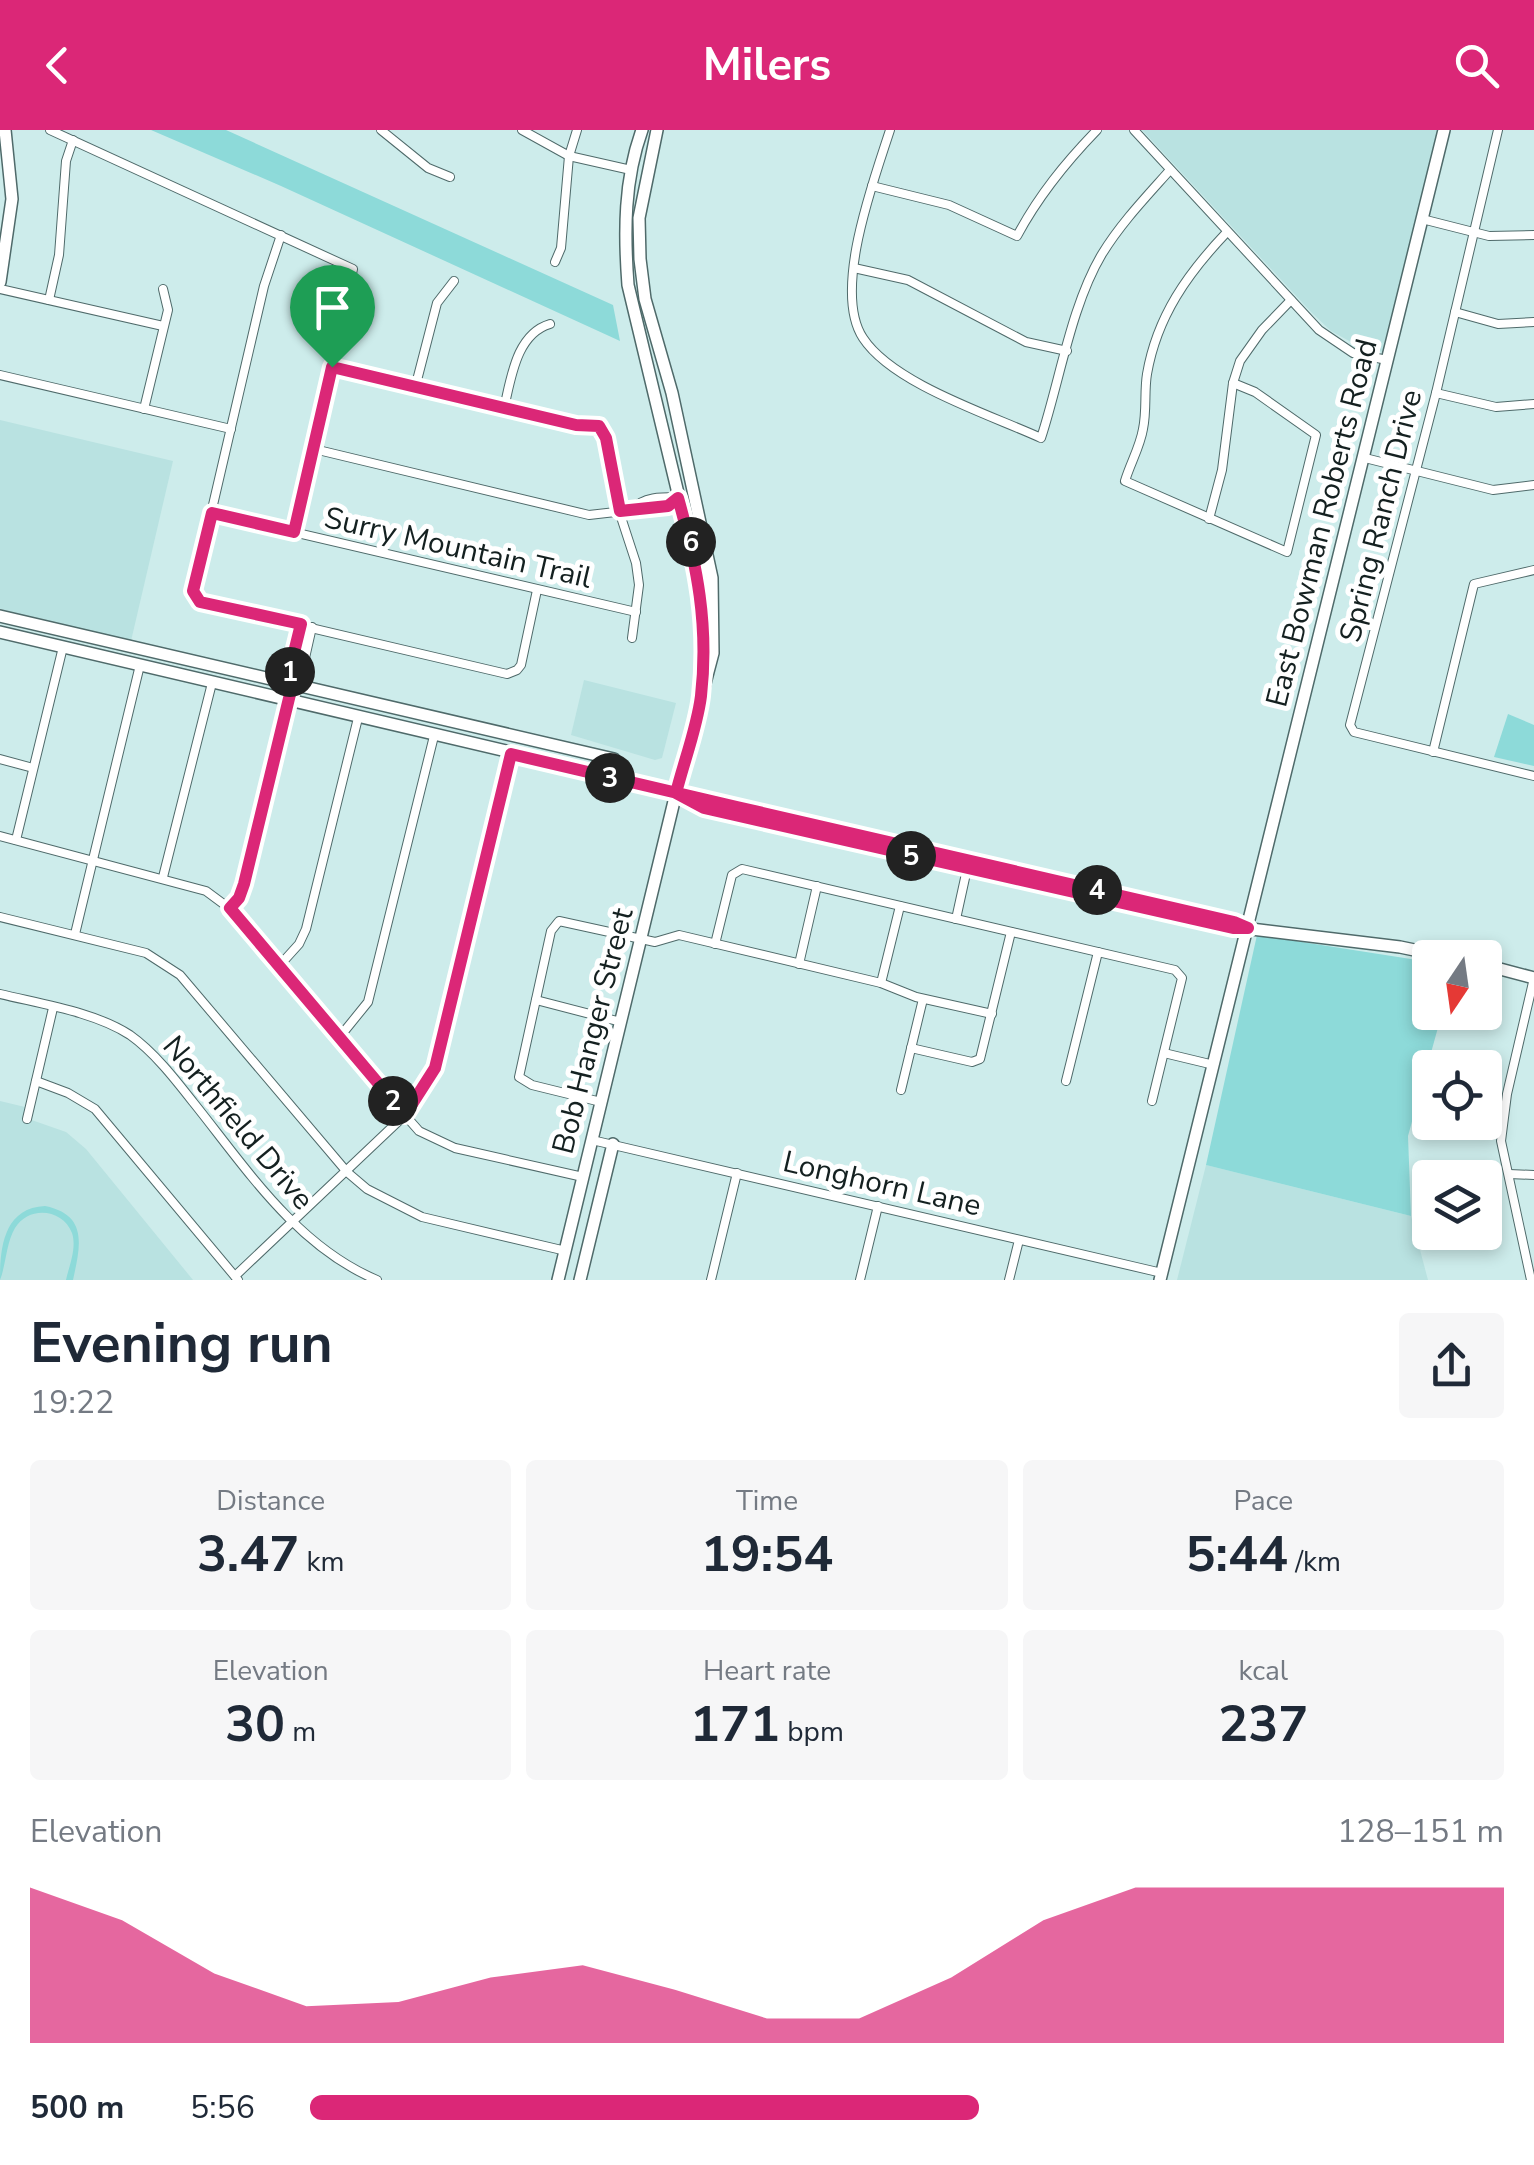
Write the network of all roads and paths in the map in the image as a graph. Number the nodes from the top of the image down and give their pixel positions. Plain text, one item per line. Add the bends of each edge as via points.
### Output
1 (5, 130) edge
2 (50, 130) edge
3 (381, 130) edge
4 (522, 130) edge
5 (577, 130) edge
6 (642, 130) edge
7 (657, 130) edge
8 (890, 130) edge
9 (1097, 130) edge
10 (1134, 130) edge
11 (1444, 130) edge
12 (1498, 130) edge
13 (74, 140) junction
14 (569, 156) junction
15 (631, 170) junction
16 (1170, 170) junction
17 (450, 176) dead end
18 (872, 186) junction
19 (1422, 218) junction
20 (1475, 231) junction
21 (1228, 232) junction
22 (1534, 235) edge
23 (281, 236) junction
24 (554, 262) dead end
25 (854, 268) junction
26 (454, 280) dead end
27 (0, 286) edge
28 (163, 289) dead end
29 (49, 300) junction
30 (1291, 300) junction
31 (1455, 312) junction
32 (1534, 322) edge
33 (550, 324) dead end
34 (163, 326) junction
35 (1067, 351) junction
36 (1387, 360) junction
37 (332, 367) junction
38 (0, 375) edge
39 (1233, 383) junction
40 (415, 388) junction
41 (1436, 393) junction
42 (1534, 404) edge
43 (504, 408) junction
44 (144, 409) junction
45 (231, 430) junction
46 (314, 449) junction
47 (1366, 458) junction
48 (1415, 470) junction
49 (1534, 486) edge
50 (685, 496) junction
51 (620, 511) junction
52 (212, 513) junction
53 (1208, 519) junction
54 (294, 532) junction
55 (1534, 570) edge
56 (538, 590) junction
57 (636, 612) junction
58 (0, 616) edge
59 (301, 624) junction
60 (312, 628) junction
61 (0, 632) edge
62 (66, 633) junction
63 (632, 638) dead end
64 (63, 647) junction
65 (140, 666) junction
66 (212, 682) junction
67 (292, 686) junction
68 (289, 700) junction
69 (358, 718) junction
70 (492, 732) junction
71 (434, 736) junction
72 (1433, 752) junction
73 (511, 754) junction
74 (0, 759) edge
75 (614, 759) dead end
76 (562, 766) junction
77 (34, 768) junction
78 (1534, 776) edge
79 (676, 793) junction
80 (0, 836) edge
81 (16, 840) junction
82 (92, 860) junction
83 (967, 869) junction
84 (163, 878) junction
85 (817, 886) junction
86 (900, 906) junction
87 (230, 908) junction
88 (0, 916) edge
89 (956, 918) junction
90 (1248, 928) junction
91 (1011, 932) junction
92 (75, 934) junction
93 (641, 939) junction
94 (715, 944) junction
95 (1412, 949) edge
96 (1098, 952) junction
97 (799, 964) junction
98 (280, 965) junction
99 (1502, 970) edge
100 (1534, 978) edge
101 (881, 983) junction
102 (0, 994) edge
103 (923, 999) junction
104 (536, 1000) junction
105 (52, 1008) junction
106 (992, 1014) junction
107 (621, 1022) junction
108 (338, 1039) junction
109 (911, 1048) junction
110 (1164, 1053) junction
111 (1214, 1065) junction
112 (36, 1081) junction
113 (1066, 1081) dead end
114 (902, 1090) dead end
115 (1152, 1101) dead end
116 (601, 1102) junction
117 (405, 1115) junction
118 (27, 1119) dead end
119 (592, 1140) junction
120 (613, 1144) junction
121 (347, 1172) junction
122 (736, 1173) junction
123 (1508, 1174) junction
124 (1534, 1175) edge
125 (584, 1177) junction
126 (878, 1206) junction
127 (294, 1224) junction
128 (1019, 1240) junction
129 (566, 1251) junction
130 (1531, 1265) edge
131 (1161, 1277) edge
132 (237, 1278) edge
133 (377, 1280) edge
134 (558, 1280) edge
135 (580, 1280) edge
136 (710, 1280) edge
137 (860, 1280) edge
138 (1010, 1280) edge
139 (1531, 1280) edge

1 - 27 main road via 12,200
2 - 13 street
3 - 17 street via 428,168
4 - 14 street
5 - 14 street
6 - 15 main road
7 - 50 main road via 641,204 640,259 676,412
8 - 18 street
9 - 18 street via 1061,168 1017,236 950,205
10 - 16 street
11 - 19 main road, East Bowman Roberts Road
12 - 20 street, Spring Ranch Drive
13 - 23 street
13 - 29 street
14 - 15 street
14 - 24 street
15 - 50 main road via 624,242 628,284
16 - 21 street
16 - 35 street via 1100,257 1077,307
18 - 25 street
19 - 20 street
19 - 36 main road, East Bowman Roberts Road
20 - 22 street
20 - 31 street, Spring Ranch Drive
21 - 30 street
21 - 53 street via 1175,295 1158,334 1142,434 1125,481
23 - 37 street via 353,269
23 - 45 street
25 - 35 street via 896,276 1026,342
25 - 35 street via 852,302 860,335 879,357 1042,438
26 - 40 street via 437,303
27 - 29 street
28 - 34 street
29 - 34 street
30 - 36 street via 1354,353
30 - 39 street via 1240,361
31 - 32 street via 1498,324
31 - 41 street, Spring Ranch Drive
33 - 43 street via 523,348
34 - 44 street
36 - 47 main road, East Bowman Roberts Road
37 - 40 street
37 - 46 street
38 - 44 street
39 - 53 street
39 - 53 street via 1316,435 1287,552
40 - 43 street
41 - 42 street via 1496,407
41 - 48 street, Spring Ranch Drive
43 - 51 street via 602,429
44 - 45 street
45 - 52 street
46 - 51 street via 576,513
46 - 54 street
47 - 48 street
47 - 90 main road, East Bowman Roberts Road
48 - 49 street via 1493,490
48 - 72 street, Spring Ranch Drive via 1350,724 1354,732
50 - 51 street via 668,506
50 - 79 main road, Bob Hanger Street via 712,578 715,612 713,654
51 - 57 street via 636,563
52 - 54 street, Surry Mountain Trail
52 - 59 street via 195,597
54 - 56 street, Surry Mountain Trail
55 - 72 street via 1474,584
56 - 57 street, Surry Mountain Trail
56 - 60 street via 521,665 513,673
57 - 63 street
58 - 62 main road
59 - 60 street
59 - 67 street via 288,677
60 - 67 street via 300,680
61 - 64 main road
62 - 64 main road
62 - 67 main road
64 - 65 main road
64 - 77 street
65 - 66 main road
65 - 82 street
66 - 68 main road
66 - 84 street
67 - 68 main road
67 - 70 main road
68 - 69 main road
68 - 87 street via 244,884
69 - 71 main road
69 - 98 street via 306,929
70 - 75 main road
70 - 76 main road
71 - 73 main road
71 - 108 street via 368,1002
72 - 78 street, Spring Ranch Drive
73 - 76 main road
73 - 117 street via 435,1068
74 - 77 street
76 - 79 main road
77 - 81 street
79 - 83 main road via 704,808
79 - 90 main road
79 - 93 main road, Bob Hanger Street
80 - 81 street
81 - 82 street
82 - 84 street
82 - 92 street
83 - 89 street
83 - 90 main road
84 - 87 street via 206,891
85 - 86 street
85 - 94 street via 736,870
85 - 97 street
86 - 89 street
86 - 101 street
87 - 98 street
88 - 92 street
89 - 91 street
90 - 95 main road
90 - 111 main road, East Bowman Roberts Road
91 - 96 street
91 - 106 street
92 - 121 street via 146,952 180,975
93 - 94 street via 676,935
93 - 104 street via 555,922
93 - 107 main road, Bob Hanger Street
94 - 97 street
96 - 110 street via 1181,973
96 - 113 street
97 - 101 street
98 - 108 street
99 - 100 main road
100 - 123 street via 1506,1094 1502,1141
101 - 103 street
102 - 105 street, Northfield Drive
103 - 106 street
103 - 109 street
104 - 107 street
104 - 116 street via 519,1077
105 - 112 street
105 - 127 street, Northfield Drive via 96,1018 142,1044
106 - 109 street via 978,1061
107 - 116 main road, Bob Hanger Street
108 - 117 street
109 - 114 street
110 - 111 street
110 - 115 street
111 - 131 main road, East Bowman Roberts Road
112 - 118 street
112 - 132 street via 95,1109
116 - 119 main road, Bob Hanger Street
117 - 121 street
117 - 125 street via 419,1131 455,1148
119 - 120 street, Longhorn Lane
119 - 125 main road, Bob Hanger Street
120 - 122 street, Longhorn Lane
120 - 135 main road, Bob Hanger Street
121 - 127 street
121 - 129 street via 422,1218
122 - 126 street, Longhorn Lane
122 - 136 street
123 - 124 street
123 - 130 street
125 - 129 main road, Bob Hanger Street
126 - 128 street, Longhorn Lane
126 - 137 street
127 - 132 street
127 - 133 street, Northfield Drive via 328,1254
128 - 131 street, Longhorn Lane
128 - 138 street
129 - 134 main road, Bob Hanger Street
130 - 139 street

